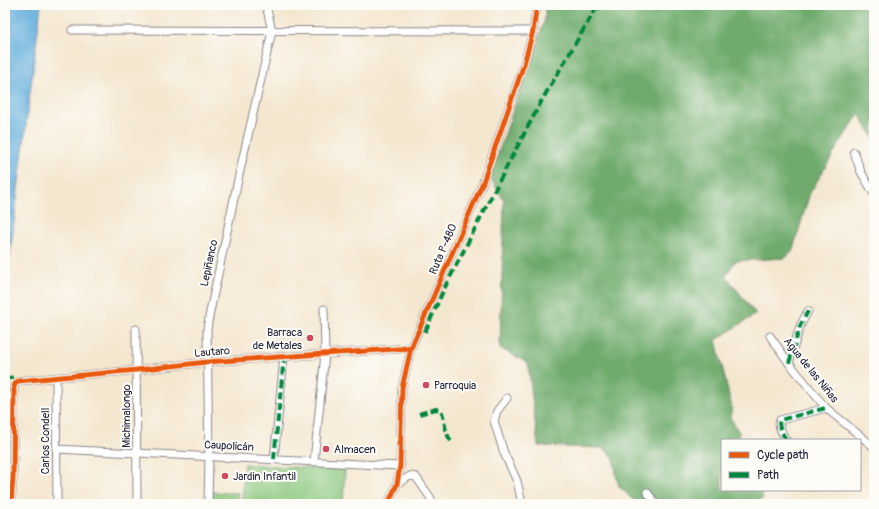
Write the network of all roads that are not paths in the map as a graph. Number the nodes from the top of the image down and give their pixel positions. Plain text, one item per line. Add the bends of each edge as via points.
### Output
1 (266, 5) edge
2 (537, 5) edge
3 (72, 30) dead end
4 (272, 31) junction
5 (533, 31) junction
6 (854, 152) dead end
7 (874, 194) edge
8 (324, 310) dead end
9 (808, 310) dead end
10 (136, 329) dead end
11 (770, 336) dead end
12 (411, 348) junction
13 (325, 354) junction
14 (284, 357) junction
15 (207, 362) junction
16 (789, 363) junction
17 (137, 370) junction
18 (56, 378) junction
19 (507, 398) dead end
20 (826, 408) junction
21 (786, 439) edge
22 (874, 447) edge
23 (56, 449) junction
24 (137, 453) junction
25 (209, 456) junction
26 (274, 459) junction
27 (314, 461) junction
28 (400, 466) junction
29 (397, 484) junction
30 (647, 492) dead end
31 (11, 504) edge
32 (57, 504) edge
33 (137, 504) edge
34 (208, 504) edge
35 (388, 504) edge
36 (433, 504) edge
37 (522, 504) edge
38 (656, 504) edge

1 - 4 street
2 - 5 street, Ruta P-480
3 - 4 street
4 - 5 street
4 - 15 street, Lepiñanco via 210,312
5 - 12 street, Ruta P-480 via 483,182
6 - 7 street via 861,172
8 - 13 street
9 - 16 street via 800,326
10 - 17 street, Michimalongo
11 - 16 street, Agua de las Niñas
12 - 13 street, Lautaro
12 - 28 street, Ruta P-480 via 402,388
13 - 14 street, Lautaro
13 - 27 street
14 - 15 street, Lautaro
14 - 26 street
15 - 17 street, Lautaro
15 - 25 street, Lepiñanco
16 - 20 street, Agua de las Niñas
17 - 18 street, Lautaro
17 - 24 street, Michimalongo
18 - 23 street, Carlos Condell
18 - 31 street, Lautaro via 21,380 16,382 14,387
19 - 37 street via 497,411 494,421 504,453 517,481
20 - 21 street via 780,420 779,425
20 - 22 street, Agua de las Niñas
23 - 24 street, Caupolicán
23 - 32 street, Carlos Condell
24 - 25 street, Caupolicán
24 - 33 street, Michimalongo
25 - 26 street, Caupolicán
25 - 34 street, Lepiñanco
26 - 27 street, Caupolicán
27 - 28 street, Caupolicán
28 - 29 street, Ruta P-480
29 - 35 street, Ruta P-480
29 - 36 street via 410,476 416,477
30 - 38 street

